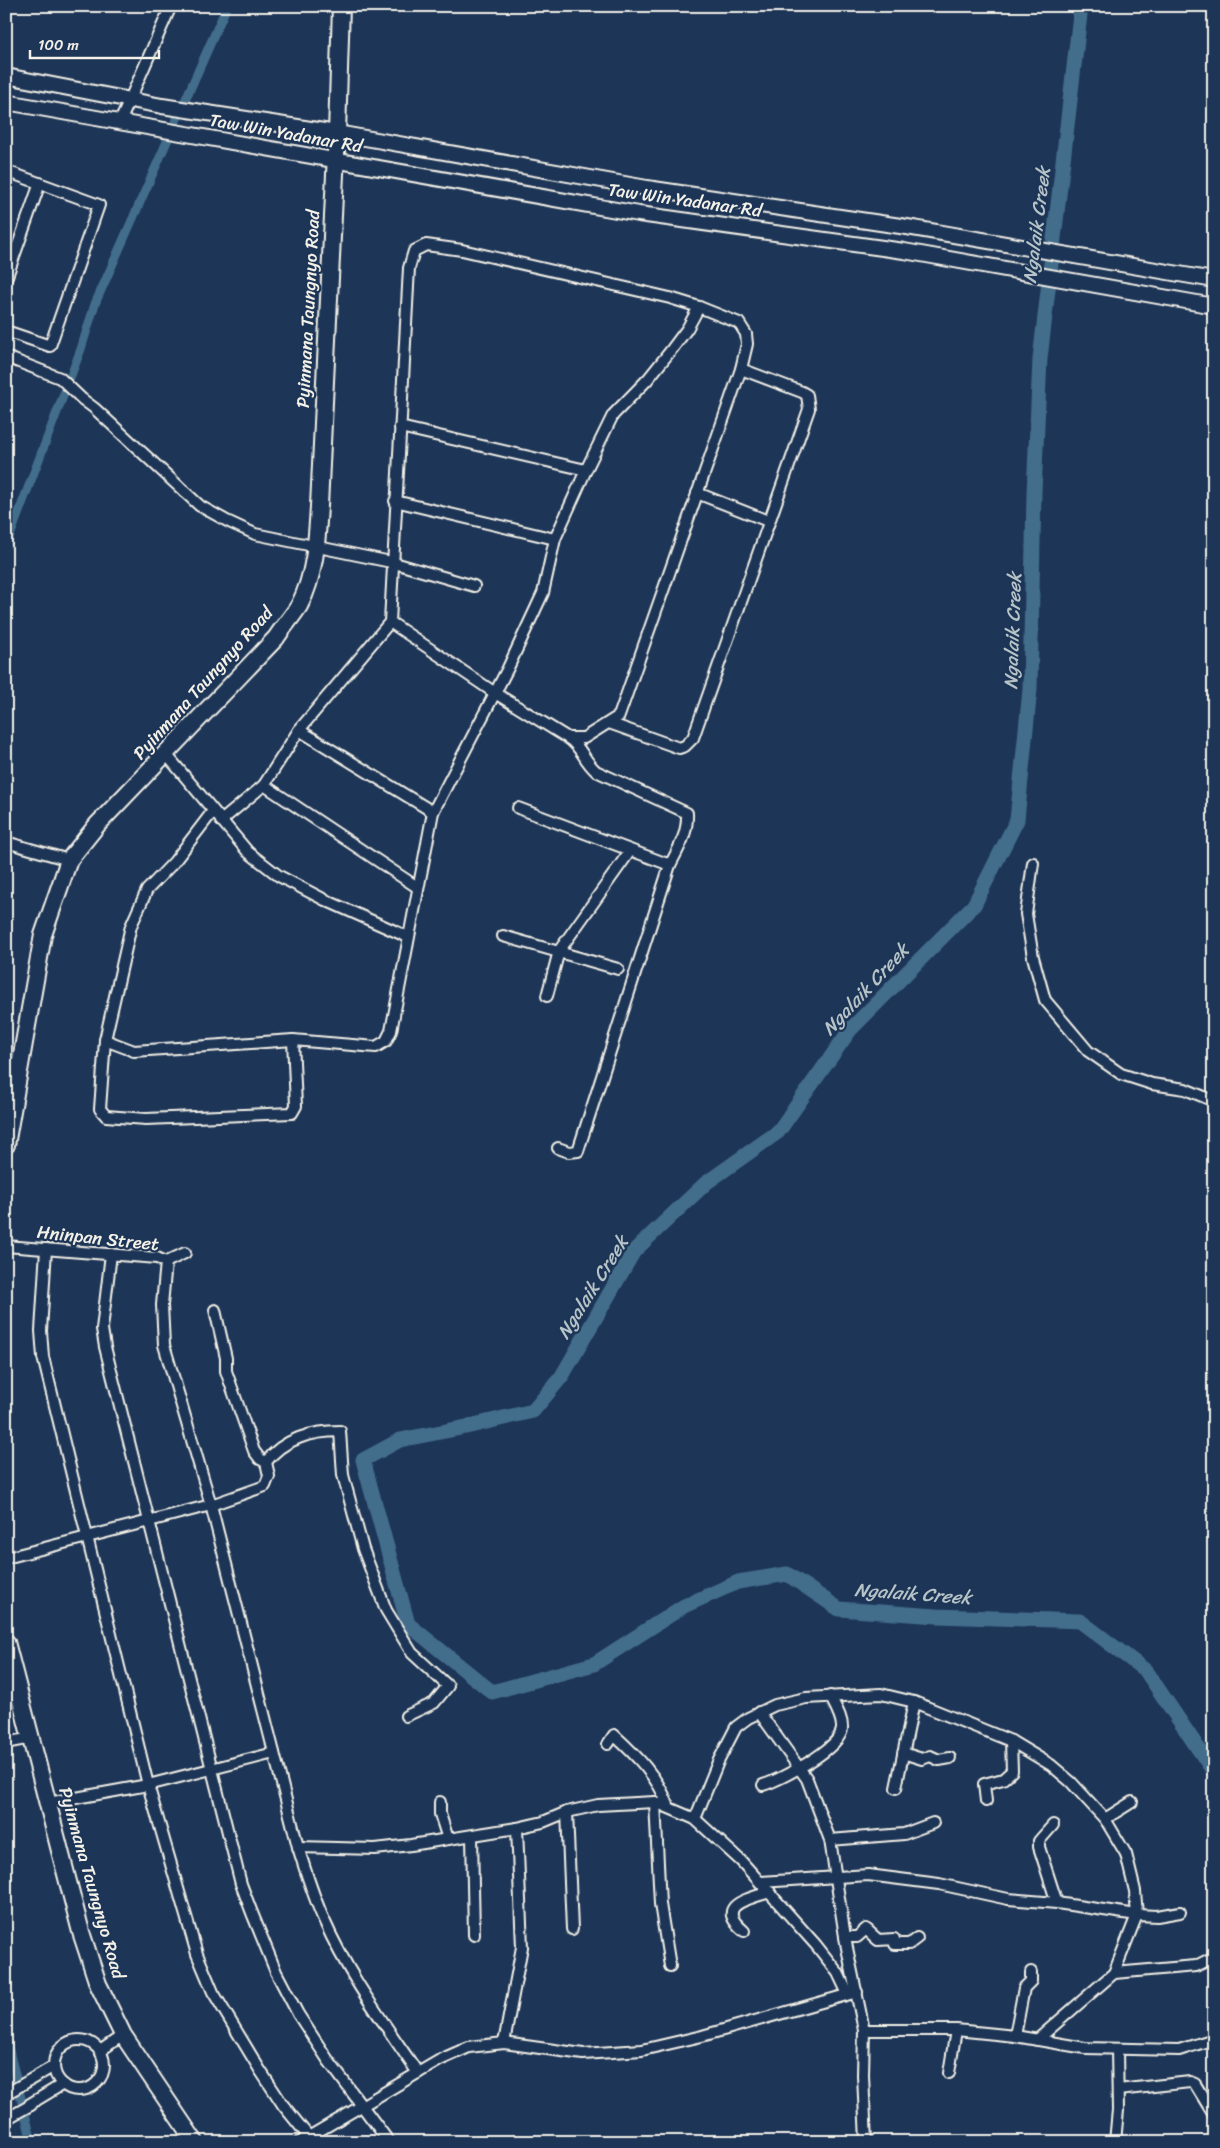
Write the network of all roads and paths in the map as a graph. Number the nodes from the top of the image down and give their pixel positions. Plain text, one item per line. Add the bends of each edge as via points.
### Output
1 (171, 6) edge
2 (341, 6) edge
3 (6, 76) edge
4 (130, 100) junction
5 (6, 102) edge
6 (120, 122) junction
7 (337, 133) junction
8 (335, 161) junction
9 (6, 171) edge
10 (40, 183) junction
11 (7, 275) edge
12 (1214, 280) edge
13 (1214, 306) edge
14 (699, 307) junction
15 (6, 331) edge
16 (6, 357) edge
17 (741, 369) junction
18 (400, 427) junction
19 (586, 470) junction
20 (697, 493) junction
21 (395, 502) junction
22 (768, 521) junction
23 (555, 539) junction
24 (316, 545) junction
25 (391, 562) junction
26 (474, 586) dead end
27 (390, 622) junction
28 (495, 693) junction
29 (609, 723) junction
30 (299, 730) junction
31 (568, 738) junction
32 (166, 754) junction
33 (264, 784) junction
34 (518, 808) dead end
35 (213, 811) junction
36 (433, 812) junction
37 (221, 821) junction
38 (6, 842) edge
39 (630, 851) junction
40 (69, 860) junction
41 (1032, 863) dead end
42 (670, 865) junction
43 (417, 887) junction
44 (503, 936) dead end
45 (408, 937) junction
46 (559, 952) junction
47 (618, 969) dead end
48 (547, 996) dead end
49 (105, 1040) junction
50 (293, 1040) junction
51 (1214, 1101) edge
52 (6, 1145) edge
53 (558, 1148) dead end
54 (6, 1246) edge
55 (46, 1249) junction
56 (185, 1253) dead end
57 (111, 1254) junction
58 (166, 1262) junction
59 (215, 1310) dead end
60 (266, 1462) junction
61 (211, 1506) junction
62 (148, 1522) junction
63 (88, 1538) junction
64 (6, 1558) edge
65 (6, 1642) edge
66 (830, 1696) junction
67 (914, 1702) junction
68 (759, 1712) junction
69 (406, 1716) dead end
70 (32, 1738) junction
71 (1011, 1742) junction
72 (6, 1743) edge
73 (608, 1744) dead end
74 (274, 1753) junction
75 (903, 1753) junction
76 (950, 1758) dead end
77 (800, 1766) junction
78 (212, 1769) junction
79 (148, 1785) junction
80 (762, 1785) dead end
81 (896, 1788) dead end
82 (986, 1801) dead end
83 (440, 1802) dead end
84 (655, 1802) junction
85 (1132, 1802) dead end
86 (48, 1803) junction
87 (668, 1805) junction
88 (567, 1812) junction
89 (1105, 1818) junction
90 (696, 1819) junction
91 (933, 1823) dead end
92 (1054, 1824) dead end
93 (517, 1828) junction
94 (472, 1836) junction
95 (448, 1839) junction
96 (830, 1840) junction
97 (298, 1847) junction
98 (835, 1876) junction
99 (761, 1882) junction
100 (770, 1892) junction
101 (1057, 1903) junction
102 (1180, 1912) dead end
103 (1137, 1916) junction
104 (572, 1929) dead end
105 (744, 1931) dead end
106 (474, 1935) dead end
107 (845, 1937) junction
108 (917, 1938) dead end
109 (1214, 1956) edge
110 (670, 1966) dead end
111 (1031, 1972) dead end
112 (1114, 1973) junction
113 (852, 1993) junction
114 (864, 2030) junction
115 (956, 2030) junction
116 (123, 2035) junction
117 (1015, 2036) junction
118 (1214, 2039) edge
119 (1037, 2040) junction
120 (504, 2043) junction
121 (1117, 2049) junction
122 (100, 2051) junction
123 (54, 2066) junction
124 (418, 2073) junction
125 (949, 2073) dead end
126 (63, 2084) junction
127 (1118, 2090) junction
128 (9, 2092) edge
129 (361, 2105) junction
130 (1214, 2115) edge
131 (6, 2118) edge
132 (311, 2139) edge
133 (195, 2142) edge
134 (300, 2142) edge
135 (389, 2142) edge
136 (866, 2142) edge
137 (1115, 2142) edge

1 - 4 street
2 - 7 main road, Pyinmana Taungnyo Road
3 - 4 main road, Taw Win Yadanar Rd
4 - 6 street
4 - 7 main road, Taw Win Yadanar Rd
5 - 6 main road, Taw Win Yadanar Rd
6 - 8 main road, Taw Win Yadanar Rd
7 - 8 main road, Pyinmana Taungnyo Road
7 - 12 main road, Taw Win Yadanar Rd via 647,188 907,227
8 - 13 main road, Taw Win Yadanar Rd via 639,214 904,251
8 - 24 main road, Pyinmana Taungnyo Road
9 - 10 street
10 - 11 street
10 - 15 street via 99,205 50,346
14 - 17 street via 739,323 746,334 747,344
14 - 18 street via 471,252 426,245 414,250 409,268
14 - 19 street via 672,349 613,415
16 - 24 street via 60,378 200,506 255,534
17 - 20 street
17 - 22 street via 802,392 808,400 809,409
18 - 19 street
18 - 21 street
19 - 23 street
20 - 22 street
20 - 29 street via 619,716
21 - 23 street
21 - 25 street
22 - 29 street via 690,743 679,748
23 - 28 street via 543,593
24 - 25 street
24 - 32 main road, Pyinmana Taungnyo Road via 310,577 299,606 276,638
25 - 26 street
25 - 27 street
27 - 28 street
27 - 30 street
28 - 31 street
28 - 36 street
29 - 31 street via 584,738
30 - 33 street
30 - 36 street
31 - 42 street via 577,744 586,762 596,771 687,813 688,824 682,844
32 - 35 street
32 - 40 main road, Pyinmana Taungnyo Road via 97,825
33 - 37 street
33 - 43 street
34 - 39 street
35 - 37 street
35 - 49 street via 174,862 147,890 131,926
36 - 43 street
37 - 45 street via 248,852 279,876
38 - 40 street
39 - 42 street
39 - 46 street
40 - 52 main road, Pyinmana Taungnyo Road via 44,935
41 - 51 street via 1026,914 1045,1000 1088,1051 1121,1074 1152,1084 1185,1089
42 - 53 street via 578,1151
43 - 45 street
44 - 46 street
45 - 50 street via 392,1031 386,1042 376,1047
46 - 47 street
46 - 48 street
49 - 50 street via 134,1051
49 - 50 street via 101,1112 106,1116 146,1119 292,1113 296,1106
54 - 55 street, Hninpan Street
55 - 57 street, Hninpan Street
55 - 63 street via 41,1331 43,1357
56 - 58 street, Hninpan Street
57 - 58 street, Hninpan Street via 157,1258
57 - 62 street via 103,1338
58 - 61 street via 162,1305 164,1345
59 - 60 street via 226,1371 254,1451
60 - 61 street via 269,1476 265,1486
60 - 69 street via 273,1453 297,1438 322,1431 340,1431 343,1475 363,1549 386,1610 412,1654 448,1686 434,1703
61 - 62 street
61 - 74 street
62 - 63 street
62 - 78 street
63 - 64 street
63 - 79 street
65 - 70 main road, Pyinmana Taungnyo Road
66 - 67 street via 881,1694
66 - 68 street via 788,1701
66 - 77 street via 841,1720 839,1737
67 - 71 street
67 - 75 street
68 - 77 street
68 - 90 street via 736,1728 718,1762
70 - 72 street
70 - 86 main road, Pyinmana Taungnyo Road
71 - 82 street via 1012,1771 1003,1779 984,1784
71 - 89 street via 1051,1765 1072,1782
73 - 87 street via 614,1735 628,1746 662,1788
74 - 78 street
74 - 97 street
75 - 76 street via 922,1759 930,1756 939,1760
75 - 81 street
77 - 80 street via 786,1777
77 - 96 street via 817,1800
78 - 79 street
78 - 129 street via 241,1884 276,1972 298,2014
79 - 86 street
79 - 132 street via 188,1927 213,1992 283,2105
83 - 95 street via 440,1814
84 - 87 street
84 - 88 street via 598,1805
84 - 110 street via 660,1904
85 - 89 street
86 - 116 main road, Pyinmana Taungnyo Road via 89,1958
87 - 90 street
88 - 93 street
88 - 104 street
89 - 103 street via 1126,1854 1135,1890
90 - 99 street
91 - 96 street via 904,1834
92 - 101 street via 1039,1841 1039,1847
93 - 94 street
93 - 120 street via 522,1947
94 - 95 street
94 - 106 street
95 - 97 street via 375,1850
96 - 98 street
97 - 124 street via 336,1945 355,1980
98 - 99 street
98 - 101 street via 891,1876 1008,1899
98 - 107 street
99 - 100 street
100 - 105 street via 734,1907 733,1921
100 - 113 street
101 - 103 street
102 - 103 street
103 - 112 street
107 - 108 street via 857,1937 866,1929 878,1940 894,1939 896,1944 909,1944
107 - 113 street
109 - 112 street via 1196,1966
111 - 117 street via 1031,1981 1024,1988
112 - 119 street
113 - 114 street
113 - 120 street via 642,2050 583,2054
114 - 115 street
114 - 136 street
115 - 117 street
115 - 125 street
116 - 122 street
116 - 133 main road, Pyinmana Taungnyo Road
117 - 119 street
118 - 121 street via 1179,2050
119 - 121 street via 1085,2048
120 - 124 street via 468,2047
121 - 127 street
122 - 123 street via 88,2041 72,2040 58,2050
122 - 126 street via 104,2066 98,2081 85,2089
123 - 126 street via 56,2076
123 - 128 street
124 - 129 street
126 - 131 street
127 - 130 street via 1190,2082 1195,2084
127 - 137 street
129 - 132 street
129 - 135 street
132 - 134 street

